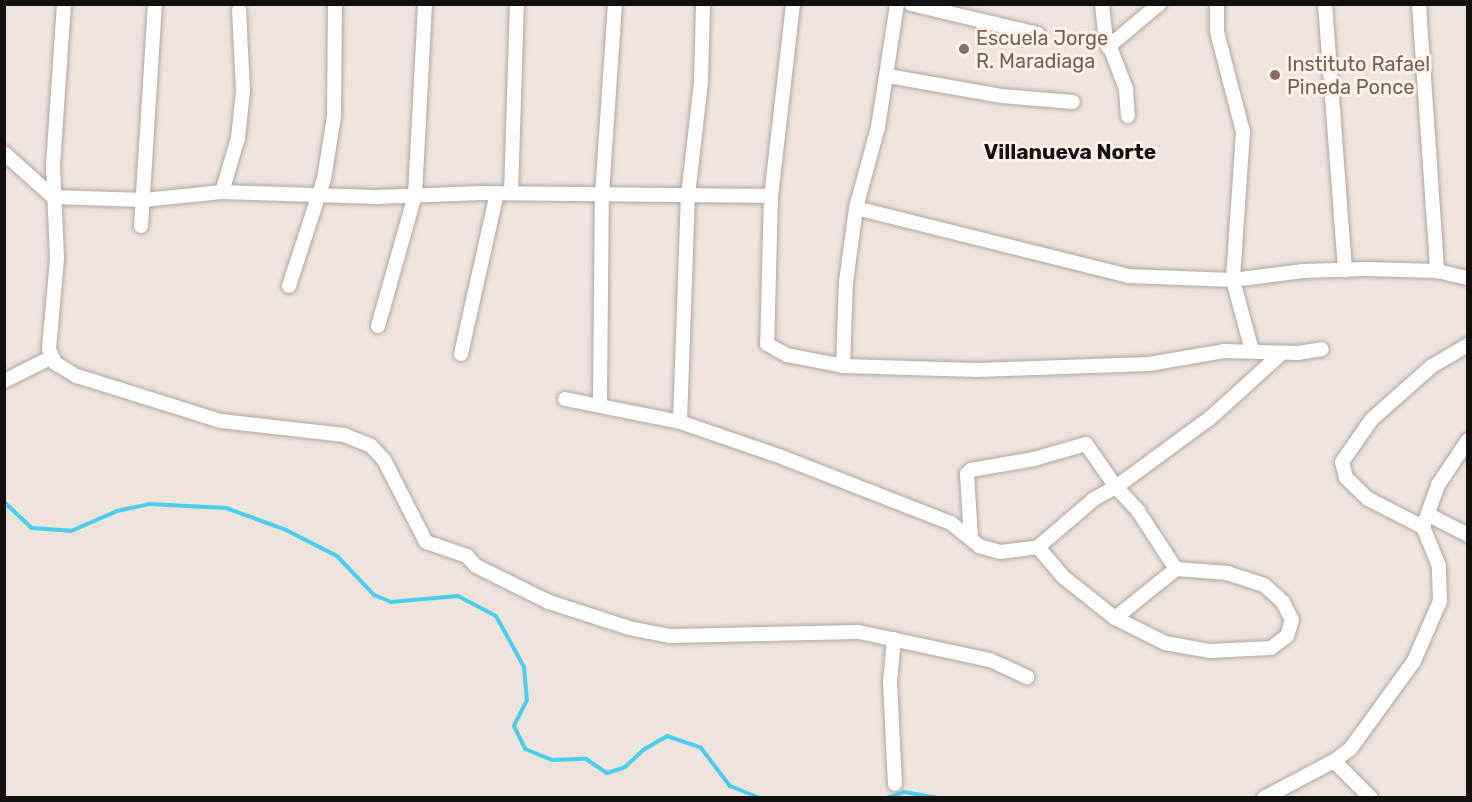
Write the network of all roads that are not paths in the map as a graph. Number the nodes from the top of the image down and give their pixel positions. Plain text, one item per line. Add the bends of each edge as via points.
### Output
1 (64, 4) edge
2 (155, 4) edge
3 (335, 4) edge
4 (425, 4) edge
5 (517, 4) edge
6 (615, 4) edge
7 (703, 4) edge
8 (793, 4) edge
9 (897, 4) edge
10 (911, 4) edge
11 (1102, 4) edge
12 (1159, 4) edge
13 (1217, 4) edge
14 (1325, 4) edge
15 (1419, 4) edge
16 (239, 10) dead end
17 (1038, 34) dead end
18 (1108, 47) junction
19 (888, 76) junction
20 (1072, 102) dead end
21 (1128, 116) dead end
22 (4, 153) edge
23 (222, 192) junction
24 (497, 193) junction
25 (511, 193) junction
26 (319, 194) junction
27 (602, 194) junction
28 (415, 195) junction
29 (688, 195) junction
30 (771, 196) junction
31 (53, 197) junction
32 (144, 200) junction
33 (856, 208) junction
34 (141, 226) dead end
35 (1345, 270) junction
36 (1437, 271) junction
37 (1467, 278) edge
38 (1233, 280) junction
39 (289, 286) dead end
40 (378, 326) dead end
41 (1467, 345) edge
42 (1322, 349) dead end
43 (1252, 351) junction
44 (1282, 353) junction
45 (460, 354) dead end
46 (52, 357) junction
47 (843, 366) junction
48 (4, 381) edge
49 (565, 399) dead end
50 (600, 404) junction
51 (680, 422) junction
52 (1467, 440) edge
53 (1116, 488) junction
54 (1426, 521) junction
55 (1467, 535) edge
56 (971, 538) junction
57 (1038, 548) junction
58 (1176, 569) junction
59 (1115, 618) junction
60 (894, 639) junction
61 (1027, 677) dead end
62 (1334, 761) junction
63 (896, 784) dead end
64 (1264, 798) edge
65 (1371, 798) edge

1 - 31 street
2 - 32 street
3 - 26 street via 334,116
4 - 28 street
5 - 25 street
6 - 27 street
7 - 29 street via 701,82
8 - 30 street
9 - 19 street
10 - 17 street
11 - 18 street
12 - 18 street
13 - 38 street via 1217,32 1243,132
14 - 35 street
15 - 36 street
16 - 23 street via 243,91 238,138
18 - 21 street via 1126,89
19 - 20 street via 1002,96
19 - 33 street
22 - 31 street
23 - 26 street
23 - 32 street
24 - 25 street
24 - 28 street
24 - 45 street
25 - 27 street
26 - 28 street
26 - 39 street
27 - 29 street
27 - 50 street
28 - 40 street
29 - 30 street
29 - 51 street
30 - 47 street via 767,344 787,355
31 - 32 street
31 - 46 street via 57,259 49,349
32 - 34 street
33 - 38 street via 1128,276
33 - 47 street via 846,282
35 - 36 street
35 - 38 street
36 - 37 street
38 - 43 street
41 - 54 street via 1432,366 1372,419 1342,462 1346,478 1368,498
42 - 44 street
43 - 44 street
43 - 47 street via 1224,351 1149,364 1069,367 977,370
44 - 53 street via 1210,418
46 - 48 street
46 - 60 street via 77,376 221,421 344,435 371,446 384,460 426,542 467,556 476,566 549,602 629,628 670,636 859,632
49 - 50 street
50 - 51 street
51 - 56 street via 951,523
52 - 54 street via 1438,485
53 - 56 street via 1086,444 1034,459 975,468 966,474
53 - 57 street via 1094,499
53 - 58 street via 1138,511
54 - 55 street
54 - 62 street via 1439,566 1440,601 1414,661 1351,748
56 - 57 street via 979,546 1000,552
57 - 59 street via 1062,576
58 - 59 street
58 - 59 street via 1228,573 1264,585 1290,613 1287,636 1271,648 1210,651 1165,643
60 - 61 street via 990,660
60 - 63 street via 890,682
62 - 64 street
62 - 65 street

